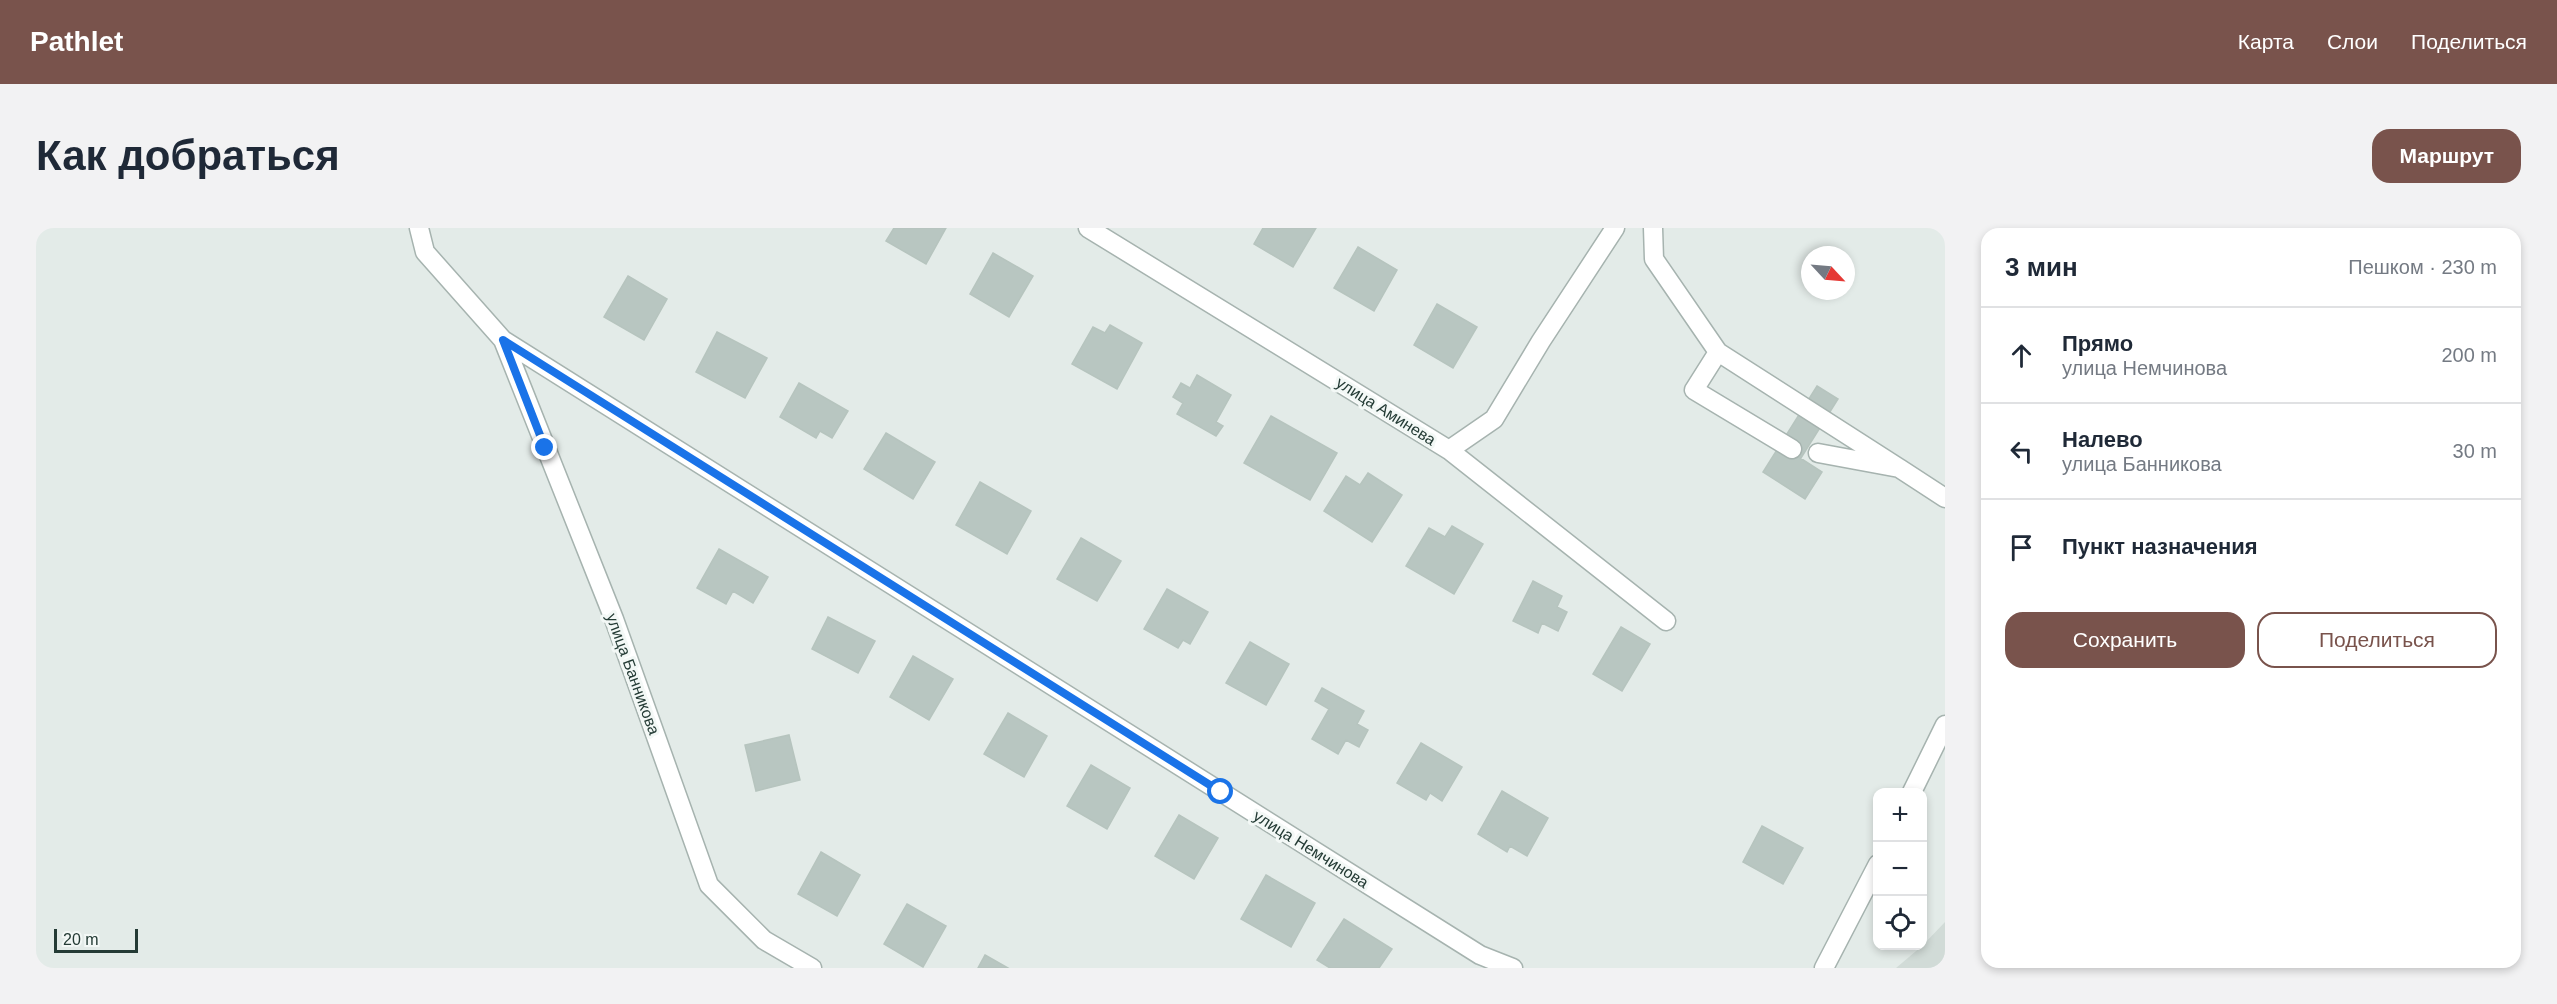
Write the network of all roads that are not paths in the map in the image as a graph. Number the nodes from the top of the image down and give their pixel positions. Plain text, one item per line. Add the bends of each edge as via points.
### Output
1 (419, 228) edge
2 (1088, 228) edge
3 (1615, 228) edge
4 (1653, 228) edge
5 (503, 340) junction
6 (1718, 352) junction
7 (1792, 449) dead end
8 (1449, 450) junction
9 (1818, 453) dead end
10 (1899, 468) junction
11 (1945, 498) edge
12 (1666, 621) dead end
13 (1945, 725) edge
14 (1914, 788) edge
15 (1873, 874) edge
16 (812, 968) edge
17 (1513, 968) edge
18 (1824, 968) edge

1 - 5 street via 425,252
2 - 8 street, улица Аминева
3 - 8 street via 1494,419
4 - 6 street via 1654,259
5 - 16 street, улица Банникова via 614,619 709,885 764,940
5 - 17 street, улица Немчинова via 1480,955
6 - 7 street via 1694,390
6 - 10 street
8 - 12 street, улица Аминева
9 - 10 street
10 - 11 street
13 - 14 street
15 - 18 street

